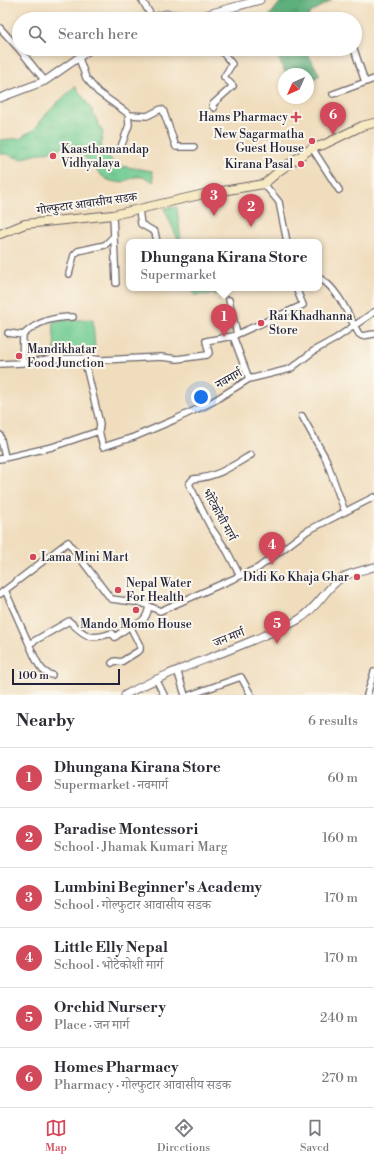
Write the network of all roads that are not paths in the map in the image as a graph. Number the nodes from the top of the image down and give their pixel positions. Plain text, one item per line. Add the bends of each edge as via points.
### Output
1 (142, 0) edge
2 (256, 1) edge
3 (147, 12) edge
4 (218, 12) edge
5 (0, 28) edge
6 (12, 41) edge
7 (25, 56) edge
8 (82, 56) edge
9 (226, 56) edge
10 (356, 56) edge
11 (79, 58) junction
12 (374, 79) edge
13 (46, 81) junction
14 (365, 82) junction
15 (333, 94) dead end
16 (0, 98) edge
17 (214, 108) dead end
18 (128, 114) junction
19 (374, 123) edge
20 (122, 147) dead end
21 (194, 147) dead end
22 (312, 148) junction
23 (264, 184) junction
24 (339, 190) dead end
25 (139, 210) junction
26 (113, 215) junction
27 (0, 234) edge
28 (114, 236) junction
29 (156, 239) edge
30 (286, 239) edge
31 (69, 274) dead end
32 (322, 280) edge
33 (116, 283) dead end
34 (297, 291) edge
35 (229, 300) dead end
36 (374, 312) edge
37 (73, 317) dead end
38 (354, 326) junction
39 (8, 334) dead end
40 (374, 334) edge
41 (23, 335) junction
42 (235, 335) junction
43 (84, 358) junction
44 (22, 363) junction
45 (0, 364) edge
46 (250, 379) junction
47 (302, 416) dead end
48 (99, 431) junction
49 (0, 436) edge
50 (251, 455) dead end
51 (3, 458) edge
52 (374, 497) edge
53 (345, 512) junction
54 (374, 567) edge
55 (240, 576) junction
56 (6, 590) junction
57 (0, 594) edge
58 (149, 606) junction
59 (130, 626) junction
60 (29, 644) junction
61 (112, 663) dead end
62 (177, 670) junction
63 (374, 672) edge
64 (52, 675) dead end
65 (156, 679) junction
66 (202, 693) edge
67 (125, 695) edge
68 (164, 695) edge
69 (185, 695) edge
70 (190, 695) edge
71 (251, 695) edge
72 (367, 695) edge

1 - 3 street
2 - 4 street
5 - 6 street
7 - 13 street
8 - 11 street
9 - 17 street via 232,64 224,77 233,86 213,104
10 - 14 street
11 - 13 street
11 - 18 street via 86,78 98,92
12 - 14 street
13 - 16 street
14 - 15 street
18 - 20 street via 129,125
18 - 21 street via 147,116 162,109 176,147
19 - 22 main road, गोल्फुटार आवासीय सडक
22 - 23 main road, गोल्फुटार आवासीय सडक
22 - 24 street
23 - 25 main road, गोल्फुटार आवासीय सडक via 204,194
23 - 30 street via 279,202
25 - 26 main road, गोल्फुटार आवासीय सडक
25 - 29 street via 141,224 155,232
26 - 27 main road, गोल्फुटार आवासीय सडक via 25,224
26 - 28 street
28 - 31 street via 105,245 78,251 74,255
28 - 33 street
32 - 38 street via 329,284
34 - 42 street via 303,305
35 - 42 street
36 - 38 street, नवमार्ग
37 - 41 street via 56,317
38 - 40 street via 362,336
38 - 46 street, नवमार्ग via 290,369
39 - 41 street
41 - 44 street
42 - 43 street via 206,340 209,353 200,357 102,360
42 - 46 street
43 - 44 street
43 - 48 street via 100,424
44 - 45 street
46 - 48 street, नवमार्ग via 212,402 134,438 103,446
47 - 53 street via 326,459
48 - 51 street via 52,448
49 - 51 street
50 - 55 street, भोटेकोशी मार्ग via 209,478 193,479 189,484
52 - 53 street
53 - 55 street via 307,531 258,568
54 - 62 street, जन मार्ग via 335,582 301,618 249,642
55 - 58 street via 160,611
56 - 57 street
56 - 58 street via 68,542 111,598
56 - 60 street
58 - 59 street via 143,622
59 - 60 street via 115,637 112,633 92,637 86,636 69,621
59 - 61 street via 140,650 121,662
60 - 64 street via 39,665 47,674
62 - 65 street, जन मार्ग
62 - 69 street
63 - 72 street
65 - 67 street, जन मार्ग
65 - 68 street
66 - 70 street
66 - 71 street via 241,677

